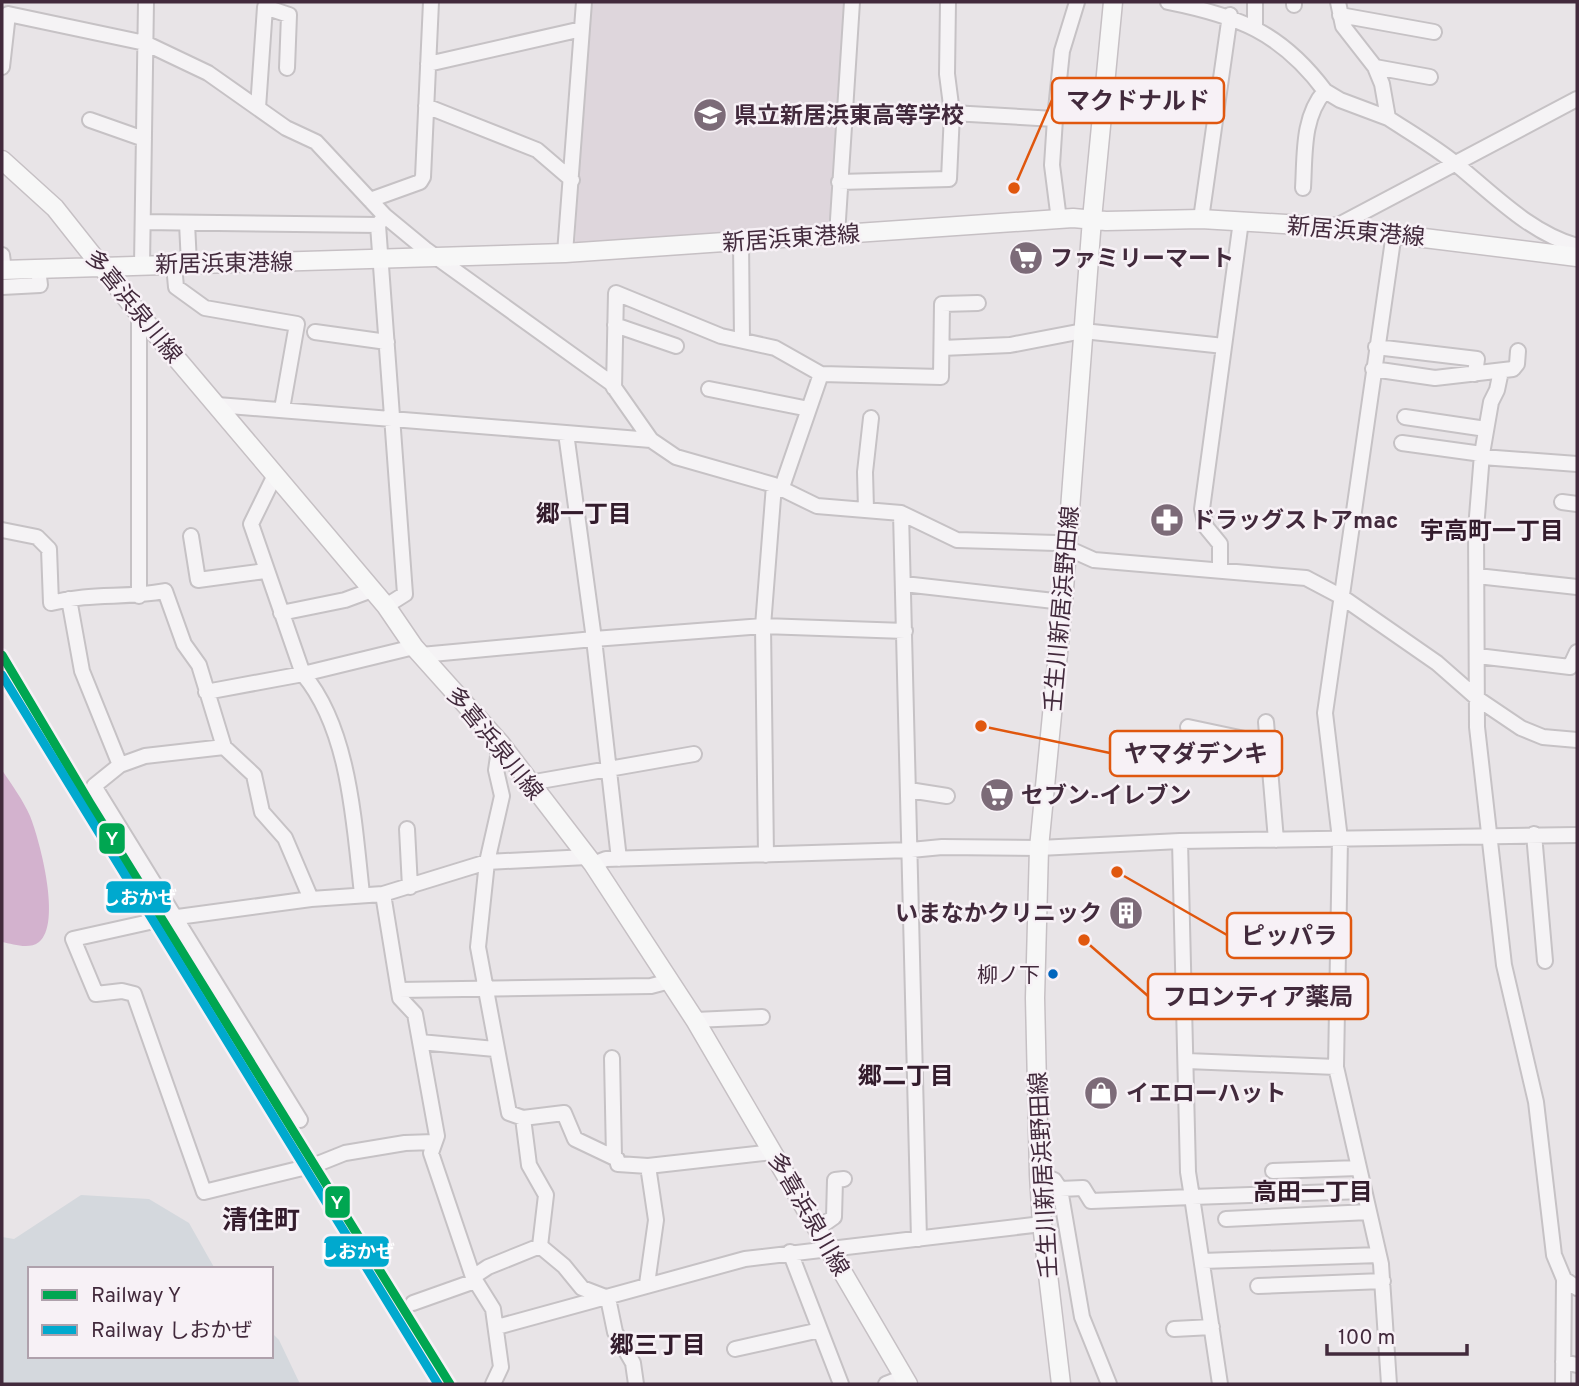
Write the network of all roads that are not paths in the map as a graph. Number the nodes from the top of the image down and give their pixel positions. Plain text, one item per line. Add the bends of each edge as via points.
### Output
1 (146, 2) edge
2 (431, 2) edge
3 (584, 2) edge
4 (852, 2) edge
5 (948, 2) edge
6 (1077, 2) edge
7 (1113, 2) edge
8 (1168, 2) edge
9 (1255, 2) edge
10 (1339, 8) edge
11 (5, 13) edge
12 (1230, 15) junction
13 (1255, 27) junction
14 (582, 29) junction
15 (1434, 32) dead end
16 (145, 43) junction
17 (428, 64) junction
18 (2, 67) edge
19 (1375, 67) junction
20 (287, 68) dead end
21 (1430, 77) dead end
22 (1325, 91) junction
23 (1577, 99) edge
24 (426, 106) junction
25 (258, 108) junction
26 (952, 113) junction
27 (1388, 118) junction
28 (1055, 119) junction
29 (90, 120) dead end
30 (145, 139) junction
31 (2, 160) edge
32 (1455, 163) junction
33 (572, 180) junction
34 (839, 182) junction
35 (1303, 188) dead end
36 (370, 200) junction
37 (1092, 219) junction
38 (1201, 219) junction
39 (381, 220) junction
40 (1059, 220) junction
41 (1241, 221) junction
42 (143, 222) junction
43 (187, 223) junction
44 (1335, 227) junction
45 (1394, 233) junction
46 (837, 235) junction
47 (741, 241) junction
48 (1577, 246) edge
49 (565, 253) junction
50 (435, 255) junction
51 (1577, 257) edge
52 (381, 260) junction
53 (142, 265) junction
54 (181, 265) junction
55 (102, 266) junction
56 (2, 271) edge
57 (978, 303) dead end
58 (139, 314) junction
59 (615, 325) junction
60 (1083, 331) junction
61 (315, 332) dead end
62 (741, 340) junction
63 (387, 342) junction
64 (676, 346) dead end
65 (1224, 346) junction
66 (1376, 347) junction
67 (942, 348) junction
68 (1518, 351) dead end
69 (1373, 369) junction
70 (1502, 370) junction
71 (821, 374) junction
72 (1475, 374) junction
73 (614, 388) junction
74 (709, 389) dead end
75 (217, 405) junction
76 (282, 409) junction
77 (809, 409) junction
78 (1405, 417) dead end
79 (392, 418) junction
80 (871, 418) dead end
81 (1486, 429) junction
82 (566, 433) junction
83 (651, 440) junction
84 (1402, 443) dead end
85 (1482, 455) junction
86 (1577, 464) edge
87 (275, 475) junction
88 (777, 487) junction
89 (1562, 502) dead end
90 (1577, 504) edge
91 (866, 509) junction
92 (901, 513) junction
93 (2, 530) edge
94 (191, 536) dead end
95 (1067, 546) junction
96 (1220, 568) junction
97 (265, 571) junction
98 (1476, 576) junction
99 (904, 584) junction
100 (1577, 587) edge
101 (372, 590) junction
102 (139, 596) junction
103 (1342, 597) junction
104 (69, 599) junction
105 (1063, 602) junction
106 (386, 607) junction
107 (281, 613) junction
108 (763, 626) junction
109 (905, 631) junction
110 (594, 639) junction
111 (417, 651) junction
112 (1577, 652) edge
113 (1478, 656) junction
114 (303, 674) junction
115 (206, 692) junction
116 (1478, 699) junction
117 (1266, 722) dead end
118 (1188, 727) dead end
119 (1577, 740) edge
120 (500, 743) junction
121 (1268, 744) junction
122 (224, 747) junction
123 (694, 754) dead end
124 (120, 765) junction
125 (608, 770) junction
126 (529, 783) junction
127 (909, 790) junction
128 (947, 796) dead end
129 (407, 829) dead end
130 (1490, 834) junction
131 (1534, 834) junction
132 (1577, 835) edge
133 (1340, 839) junction
134 (1276, 840) junction
135 (1180, 841) junction
136 (1039, 848) junction
137 (911, 850) junction
138 (766, 855) junction
139 (619, 859) junction
140 (590, 860) junction
141 (486, 862) junction
142 (410, 887) junction
143 (362, 894) junction
144 (383, 894) junction
145 (311, 899) junction
146 (176, 917) junction
147 (1545, 961) dead end
148 (670, 981) junction
149 (486, 988) junction
150 (399, 990) junction
151 (762, 1017) dead end
152 (695, 1020) junction
153 (420, 1042) junction
154 (495, 1049) junction
155 (612, 1058) dead end
156 (1187, 1061) junction
157 (1336, 1067) junction
158 (523, 1118) junction
159 (300, 1120) dead end
160 (434, 1142) junction
161 (773, 1152) junction
162 (614, 1157) junction
163 (648, 1166) junction
164 (1358, 1168) junction
165 (1273, 1171) dead end
166 (1040, 1174) junction
167 (844, 1179) dead end
168 (1060, 1189) junction
169 (1364, 1191) junction
170 (1192, 1196) junction
171 (1369, 1213) junction
172 (1226, 1219) dead end
173 (1042, 1224) junction
174 (817, 1229) junction
175 (919, 1239) junction
176 (540, 1247) junction
177 (829, 1249) junction
178 (790, 1252) junction
179 (1379, 1255) junction
180 (1202, 1261) junction
181 (474, 1279) junction
182 (1564, 1279) junction
183 (1383, 1281) junction
184 (647, 1284) junction
185 (1258, 1286) dead end
186 (1577, 1288) edge
187 (606, 1296) junction
188 (413, 1303) dead end
189 (496, 1327) junction
190 (1212, 1327) junction
191 (1174, 1329) dead end
192 (820, 1330) junction
193 (736, 1349) dead end
194 (1570, 1363) edge
195 (906, 1381) edge
196 (494, 1384) edge
197 (636, 1384) edge
198 (841, 1384) edge
199 (886, 1384) edge
200 (1061, 1384) edge
201 (1109, 1384) edge
202 (1220, 1384) edge
203 (1389, 1384) edge
204 (1563, 1384) edge

1 - 16 street
2 - 17 street
3 - 14 street
4 - 34 street
5 - 26 street via 947,74
6 - 28 street via 1062,51
7 - 37 main road, 壬生川新居浜野田線
8 - 12 street
9 - 13 street
10 - 15 street
10 - 19 street via 1355,44
11 - 16 street
11 - 18 street
12 - 13 street
12 - 38 street
13 - 22 street via 1277,40
14 - 17 street
14 - 33 street
16 - 25 street via 208,73
16 - 30 street
17 - 24 street
19 - 21 street
19 - 27 street
20 - 25 street via 289,15 265,7
22 - 27 street
22 - 35 street via 1310,120
23 - 32 street
24 - 33 street via 537,150
24 - 36 street via 424,177
25 - 36 street via 316,142
26 - 28 street
26 - 34 street via 949,179
27 - 32 street
28 - 40 street via 1052,165
29 - 30 street
30 - 42 street
31 - 55 main road, 多喜浜泉川線 via 55,208
32 - 44 street
32 - 48 street via 1535,226
33 - 49 street
34 - 46 street
36 - 39 street
37 - 38 main road, 新居浜東港線
37 - 40 main road, 新居浜東港線
37 - 60 main road, 壬生川新居浜野田線
38 - 41 main road, 新居浜東港線
39 - 43 street
39 - 50 street
39 - 52 street
40 - 46 main road, 新居浜東港線
41 - 44 main road, 新居浜東港線
41 - 65 street
42 - 43 street
42 - 53 street
43 - 54 street
44 - 45 main road, 新居浜東港線
45 - 51 main road, 新居浜東港線
45 - 66 street
46 - 47 main road, 新居浜東港線
47 - 49 main road, 新居浜東港線
47 - 62 street
49 - 50 main road, 新居浜東港線
50 - 52 main road, 新居浜東港線
50 - 73 street
52 - 54 main road, 新居浜東港線
52 - 63 street
53 - 54 main road, 新居浜東港線
53 - 55 main road, 新居浜東港線
54 - 76 street via 176,287 205,308 298,324
55 - 56 main road, 新居浜東港線
55 - 58 main road, 多喜浜泉川線
57 - 67 street via 942,304
58 - 75 main road, 多喜浜泉川線
58 - 102 street
59 - 62 street via 616,293
59 - 64 street
59 - 73 street
60 - 65 street
60 - 67 street via 1010,345
60 - 95 main road, 壬生川新居浜野田線
61 - 63 street
62 - 71 street via 775,348
63 - 79 street
65 - 96 street via 1202,509 1206,527 1220,544
66 - 69 street
66 - 72 street via 1477,359
67 - 71 street via 942,377
68 - 70 street via 1513,369
69 - 72 street via 1435,378
69 - 103 street
70 - 72 street
70 - 81 street
71 - 77 street
73 - 83 street
74 - 77 street
75 - 76 street
75 - 87 main road, 多喜浜泉川線
76 - 79 street
77 - 88 street
78 - 81 street
79 - 82 street
79 - 106 street via 405,594
80 - 91 street
81 - 85 street
82 - 83 street
82 - 110 street
83 - 88 street via 676,457
84 - 85 street
85 - 86 street
85 - 98 street
87 - 97 street via 251,524
87 - 101 main road, 多喜浜泉川線
88 - 91 street via 817,506
88 - 108 street
89 - 90 street
91 - 92 street
92 - 95 street via 957,540
92 - 99 street
93 - 104 street via 37,537 49,549 51,603
94 - 97 street via 198,580
95 - 96 street via 1094,561
95 - 105 main road, 壬生川新居浜野田線
96 - 103 street via 1306,578
97 - 107 street
98 - 100 street
98 - 113 street
99 - 105 street
99 - 109 street
101 - 106 main road, 多喜浜泉川線
101 - 107 street
102 - 104 street via 95,594
102 - 115 street via 165,591
103 - 116 street via 1437,663
103 - 133 street via 1325,713
104 - 124 street via 82,671
105 - 136 main road, 壬生川新居浜野田線
106 - 111 main road, 多喜浜泉川線
107 - 114 street
108 - 109 street
108 - 110 street
108 - 138 street
109 - 127 street
110 - 111 street
110 - 125 street
111 - 114 street
111 - 120 main road, 多喜浜泉川線
112 - 113 street via 1570,667
113 - 116 street
114 - 115 street
114 - 143 street via 318,692 351,796
115 - 122 street
116 - 119 street via 1521,728 1543,737
116 - 130 street
117 - 121 street
118 - 121 street
120 - 126 main road, 多喜浜泉川線
120 - 141 street via 496,770 502,796
121 - 134 street
122 - 124 street via 164,753
122 - 145 street via 254,775 262,812 285,838
123 - 125 street
124 - 146 street via 93,786
125 - 126 street
125 - 139 street
126 - 140 main road, 多喜浜泉川線
127 - 128 street
127 - 137 street
129 - 142 street
130 - 131 street
130 - 133 street
130 - 182 street via 1504,965 1536,1102 1554,1255
131 - 132 street
131 - 147 street
133 - 134 street
133 - 157 street
134 - 135 street
135 - 136 street
135 - 156 street
136 - 137 street
136 - 166 main road, 壬生川新居浜野田線 via 1035,998
137 - 138 street
137 - 175 street
138 - 139 street
139 - 140 street
140 - 141 street
140 - 148 main road, 多喜浜泉川線
141 - 142 street
141 - 149 street via 478,947
142 - 144 street
143 - 144 street
143 - 145 street
144 - 150 street
145 - 146 street
146 - 159 street
146 - 160 street via 73,939 96,994 134,994 204,1192 315,1166 345,1153
148 - 149 street via 651,986
148 - 152 main road, 多喜浜泉川線
149 - 150 street
149 - 154 street
150 - 153 street via 400,998 415,1014
151 - 152 street
152 - 161 main road, 多喜浜泉川線
153 - 154 street
153 - 160 street via 437,1136
154 - 158 street via 509,1114
155 - 162 street
156 - 157 street
156 - 170 street
157 - 164 street
158 - 162 street via 564,1112 575,1139
158 - 176 street via 529,1165 546,1195
160 - 181 street via 431,1153
161 - 163 street
161 - 174 main road, 多喜浜泉川線
162 - 163 street via 618,1164
163 - 184 street via 656,1220
164 - 165 street
164 - 169 street
166 - 168 street via 1054,1180
166 - 173 main road, 壬生川新居浜野田線
167 - 174 street via 835,1180 834,1217
168 - 170 street via 1083,1188 1091,1201
168 - 201 street via 1082,1317
169 - 170 street
169 - 171 street
170 - 180 street
171 - 172 street
171 - 179 street
173 - 175 street
173 - 200 main road, 壬生川新居浜野田線
174 - 177 main road, 多喜浜泉川線
175 - 177 street
176 - 181 street via 488,1267
176 - 187 street via 582,1288
177 - 178 street
177 - 195 main road, 多喜浜泉川線
178 - 184 street
178 - 192 street
179 - 180 street
179 - 183 street
180 - 190 street
181 - 188 street
181 - 189 street via 493,1309
182 - 186 street
182 - 194 street
183 - 185 street
183 - 203 street
184 - 187 street
187 - 189 street
187 - 197 street via 617,1337 633,1363
189 - 196 street via 501,1367
190 - 191 street
190 - 202 street
192 - 193 street
192 - 198 street
194 - 204 street
195 - 199 street

